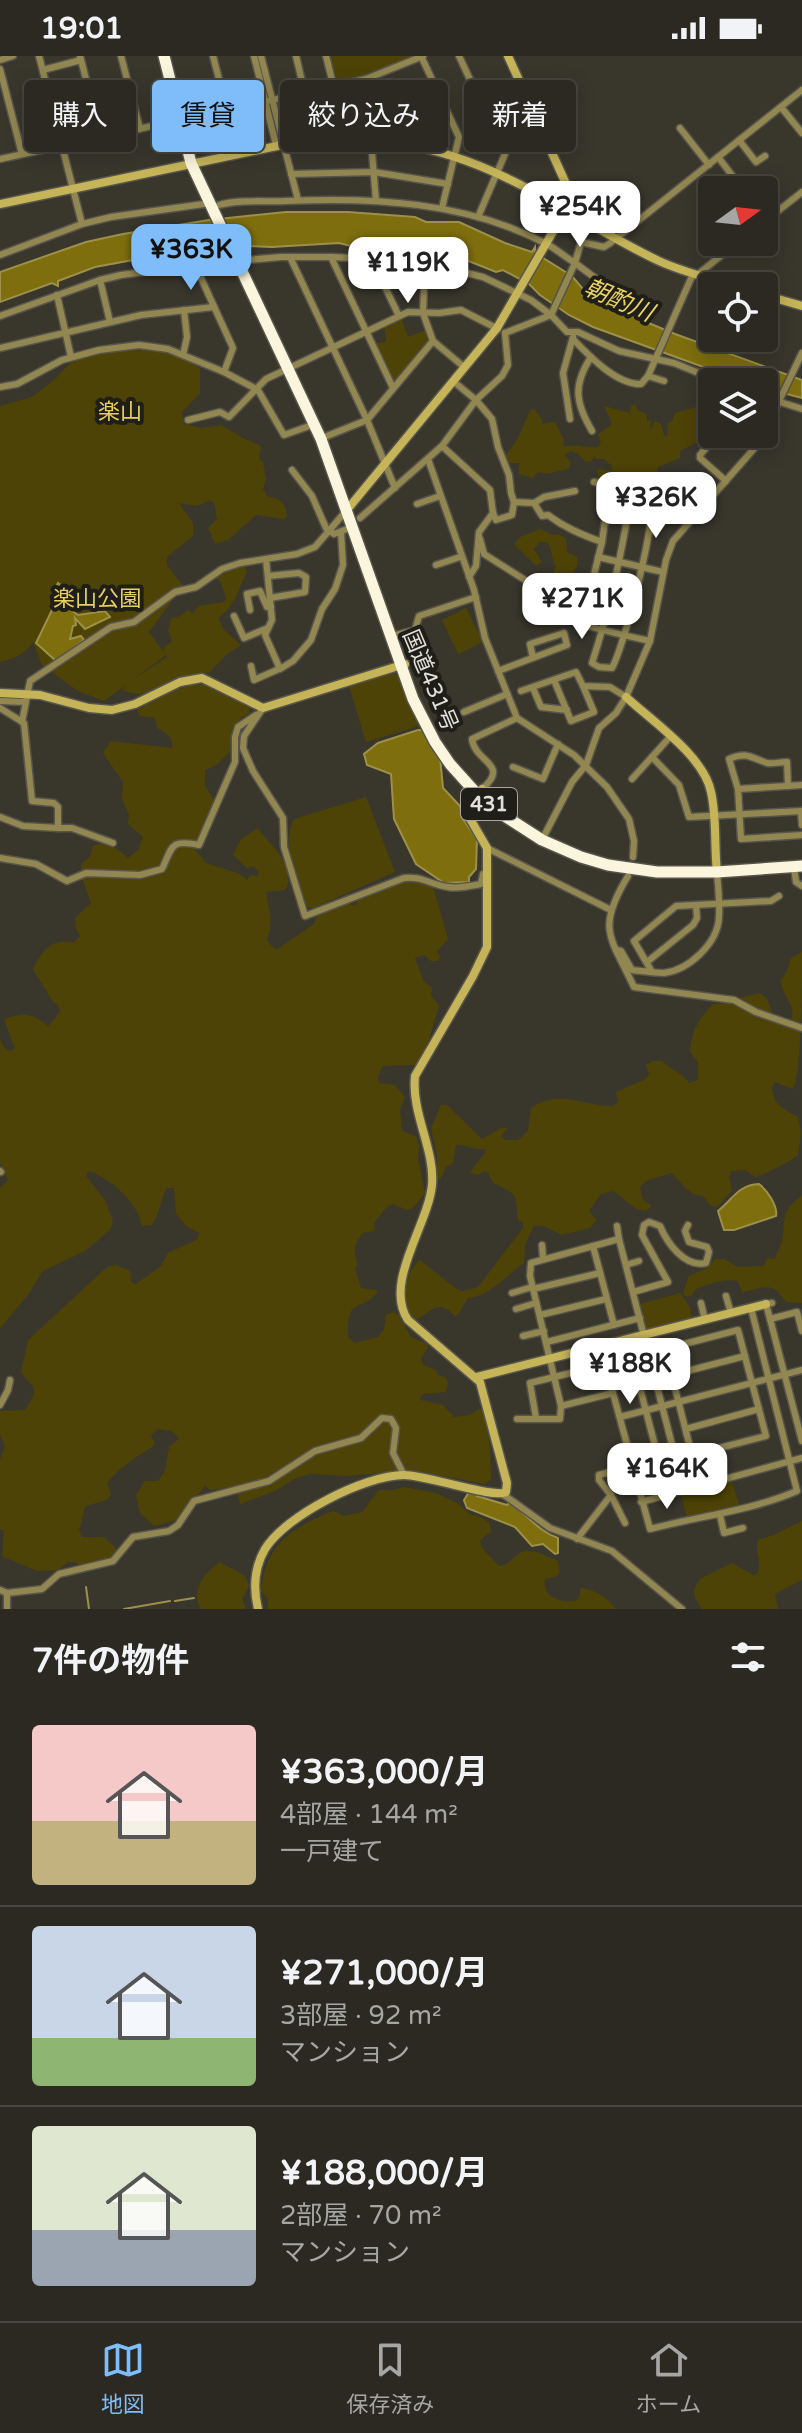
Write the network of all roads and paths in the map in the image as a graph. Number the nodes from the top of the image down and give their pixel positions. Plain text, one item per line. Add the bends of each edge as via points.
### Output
1 (13, 56) edge
2 (39, 56) edge
3 (121, 56) edge
4 (167, 56) edge
5 (213, 56) edge
6 (254, 56) edge
7 (261, 56) edge
8 (296, 56) edge
9 (326, 56) edge
10 (422, 56) edge
11 (459, 56) edge
12 (508, 56) edge
13 (80, 58) edge
14 (0, 60) edge
15 (0, 69) edge
16 (43, 70) junction
17 (366, 79) joint
18 (46, 80) edge
19 (86, 80) edge
20 (173, 80) edge
21 (219, 80) edge
22 (302, 80) edge
23 (332, 80) edge
24 (362, 80) edge
25 (433, 80) edge
26 (470, 80) edge
27 (519, 80) edge
28 (802, 90) edge
29 (280, 100) edge
30 (269, 102) junction
31 (264, 103) edge
32 (781, 107) junction
33 (448, 111) edge
34 (152, 126) edge
35 (680, 128) dead end
36 (140, 129) junction
37 (136, 130) edge
38 (802, 133) edge
39 (739, 140) junction
40 (280, 144) joint
41 (32, 152) edge
42 (63, 152) edge
43 (192, 152) edge
44 (283, 152) edge
45 (373, 152) edge
46 (439, 152) edge
47 (504, 152) edge
48 (552, 152) edge
49 (22, 154) junction
50 (454, 156) junction
51 (765, 156) dead end
52 (718, 157) junction
53 (0, 159) edge
54 (194, 162) junction
55 (709, 165) junction
56 (374, 172) junction
57 (291, 174) junction
58 (497, 174) junction
59 (733, 176) edge
60 (448, 184) junction
61 (72, 188) junction
62 (802, 193) edge
63 (298, 200) junction
64 (376, 201) junction
65 (0, 204) edge
66 (217, 208) junction
67 (442, 208) junction
68 (565, 210) junction
69 (778, 211) edge
70 (478, 217) junction
71 (82, 224) junction
72 (616, 237) junction
73 (544, 247) junction
74 (0, 255) edge
75 (719, 256) edge
76 (240, 257) junction
77 (290, 257) junction
78 (331, 257) junction
79 (371, 258) junction
80 (425, 262) junction
81 (195, 265) junction
82 (574, 266) junction
83 (695, 274) junction
84 (698, 275) edge
85 (100, 280) junction
86 (598, 280) dead end
87 (520, 291) junction
88 (57, 295) junction
89 (778, 299) edge
90 (802, 306) edge
91 (214, 307) junction
92 (184, 310) junction
93 (553, 312) junction
94 (423, 313) junction
95 (0, 316) edge
96 (399, 316) junction
97 (110, 322) junction
98 (501, 330) junction
99 (366, 331) junction
100 (65, 332) junction
101 (573, 336) junction
102 (433, 341) junction
103 (332, 347) junction
104 (0, 348) edge
105 (802, 353) edge
106 (183, 355) junction
107 (657, 356) junction
108 (71, 357) junction
109 (591, 357) junction
110 (292, 367) junction
111 (464, 367) junction
112 (224, 372) junction
113 (698, 373) edge
114 (648, 376) junction
115 (453, 381) junction
116 (664, 381) dead end
117 (0, 387) edge
118 (393, 388) junction
119 (258, 390) junction
120 (476, 400) junction
121 (780, 401) junction
122 (778, 404) edge
123 (802, 409) edge
124 (570, 419) dead end
125 (188, 420) dead end
126 (367, 420) junction
127 (315, 424) junction
128 (588, 430) dead end
129 (327, 436) junction
130 (442, 446) junction
131 (706, 448) edge
132 (755, 448) edge
133 (428, 459) junction
134 (384, 465) junction
135 (292, 470) dead end
136 (594, 480) dead end
137 (726, 481) junction
138 (395, 488) junction
139 (575, 491) dead end
140 (609, 492) junction
141 (631, 495) junction
142 (440, 496) junction
143 (514, 502) junction
144 (534, 503) junction
145 (417, 504) dead end
146 (348, 508) junction
147 (493, 513) junction
148 (360, 518) dead end
149 (329, 532) junction
150 (479, 536) junction
151 (602, 542) junction
152 (484, 554) junction
153 (460, 557) junction
154 (598, 557) junction
155 (266, 559) junction
156 (620, 563) junction
157 (436, 565) dead end
158 (476, 566) junction
159 (641, 567) junction
160 (663, 572) junction
161 (268, 576) junction
162 (469, 577) junction
163 (525, 580) dead end
164 (476, 597) junction
165 (270, 598) junction
166 (271, 607) junction
167 (250, 610) dead end
168 (234, 616) dead end
169 (268, 628) junction
170 (602, 631) junction
171 (396, 635) junction
172 (625, 636) junction
173 (650, 641) junction
174 (533, 658) junction
175 (403, 665) junction
176 (251, 666) dead end
177 (279, 669) junction
178 (498, 671) junction
179 (554, 680) junction
180 (583, 686) junction
181 (533, 688) junction
182 (521, 691) dead end
183 (0, 693) edge
184 (507, 694) junction
185 (626, 697) junction
186 (25, 698) junction
187 (0, 701) edge
188 (0, 708) edge
189 (261, 710) junction
190 (567, 710) junction
191 (464, 712) dead end
192 (517, 718) junction
193 (22, 722) junction
194 (670, 737) junction
195 (558, 744) junction
196 (652, 757) junction
197 (586, 765) junction
198 (513, 767) dead end
199 (534, 776) junction
200 (632, 779) dead end
201 (802, 785) edge
202 (788, 786) junction
203 (529, 787) dead end
204 (738, 789) junction
205 (480, 792) junction
206 (802, 811) edge
207 (739, 814) junction
208 (713, 815) junction
209 (0, 817) edge
210 (802, 825) edge
211 (58, 828) junction
212 (545, 834) junction
213 (802, 835) edge
214 (113, 843) dead end
215 (487, 848) junction
216 (633, 857) dead end
217 (0, 858) edge
218 (799, 864) edge
219 (488, 865) junction
220 (716, 869) junction
221 (628, 876) dead end
222 (802, 886) edge
223 (779, 896) dead end
224 (719, 904) junction
225 (696, 905) junction
226 (611, 910) junction
227 (616, 950) junction
228 (647, 962) junction
229 (652, 972) junction
230 (802, 1028) edge
231 (688, 1225) dead end
232 (617, 1226) dead end
233 (619, 1239) junction
234 (542, 1245) dead end
235 (593, 1246) junction
236 (543, 1258) junction
237 (639, 1261) dead end
238 (626, 1265) junction
239 (600, 1273) junction
240 (532, 1288) junction
241 (633, 1292) junction
242 (512, 1293) dead end
243 (726, 1296) dead end
244 (606, 1299) junction
245 (536, 1303) junction
246 (701, 1303) dead end
247 (769, 1304) joint
248 (751, 1308) junction
249 (516, 1309) dead end
250 (731, 1313) junction
251 (540, 1315) junction
252 (640, 1318) junction
253 (770, 1319) junction
254 (705, 1320) junction
255 (614, 1325) junction
256 (544, 1331) junction
257 (802, 1331) edge
258 (523, 1336) dead end
259 (645, 1336) junction
260 (547, 1342) junction
261 (745, 1356) junction
262 (551, 1360) junction
263 (606, 1364) junction
264 (802, 1370) edge
265 (785, 1374) junction
266 (672, 1375) junction
267 (477, 1377) junction
268 (555, 1377) junction
269 (768, 1378) junction
270 (10, 1380) dead end
271 (752, 1383) junction
272 (613, 1393) junction
273 (679, 1402) junction
274 (0, 1405) edge
275 (561, 1406) junction
276 (663, 1406) junction
277 (759, 1409) junction
278 (646, 1410) junction
279 (620, 1417) junction
280 (536, 1418) junction
281 (517, 1419) dead end
282 (686, 1429) junction
283 (802, 1441) edge
284 (802, 1458) edge
285 (790, 1463) junction
286 (632, 1466) junction
287 (404, 1475) junction
288 (684, 1491) junction
289 (504, 1495) junction
290 (611, 1495) junction
291 (668, 1495) junction
292 (641, 1502) junction
293 (720, 1515) junction
294 (625, 1523) dead end
295 (743, 1528) dead end
296 (577, 1539) junction
297 (4, 1591) edge
298 (7, 1609) edge
299 (258, 1609) edge
300 (682, 1609) edge

1 - 14 street
2 - 16 street
3 - 36 street
4 - 20 highway, 431
5 - 21 street
6 - 30 street
7 - 30 street
8 - 22 street
9 - 23 street
10 - 17 street
10 - 25 street
11 - 26 street
12 - 27 street
13 - 16 street
13 - 19 street
15 - 49 street
16 - 18 street
17 - 24 street
28 - 32 street
29 - 30 street
30 - 31 street
30 - 40 street
32 - 38 street
32 - 39 street
33 - 50 street via 458,133
34 - 36 street
35 - 55 street
36 - 37 street
39 - 51 street via 756,162
39 - 52 street
40 - 54 street
41 - 49 street
42 - 61 street
43 - 54 highway, 431
44 - 57 street
45 - 56 street
46 - 50 street
47 - 58 street
48 - 68 street via 570,195
49 - 53 street
50 - 58 street
50 - 60 street
52 - 55 street
52 - 59 street
54 - 61 street
54 - 66 highway, 431
55 - 72 street
56 - 57 street
56 - 60 street
56 - 64 street
57 - 63 street
58 - 68 street
58 - 70 street
60 - 67 street
61 - 65 street
61 - 71 street
62 - 69 street
63 - 64 street
63 - 66 street
64 - 67 street
66 - 71 street
66 - 76 highway, 431
67 - 70 street
68 - 72 street
68 - 73 street
70 - 73 street
71 - 74 street
72 - 82 street via 604,247 581,242
72 - 83 street
73 - 82 street
73 - 87 street
75 - 83 street
76 - 77 street
76 - 81 street
76 - 110 highway, 国道431号 / 431
77 - 78 street
77 - 103 street
78 - 79 street
78 - 99 street
79 - 80 street
79 - 96 street
80 - 87 street
80 - 94 street
81 - 85 street
81 - 91 street
82 - 86 street
82 - 93 street
83 - 84 street
83 - 107 street
85 - 88 street
85 - 97 street
87 - 93 street
87 - 98 street
88 - 95 street
88 - 100 street
89 - 90 street
91 - 92 street
91 - 112 street via 234,350
92 - 97 street
92 - 106 street
93 - 98 street
93 - 101 street
94 - 96 street
94 - 98 street via 461,310
94 - 102 street
96 - 99 street
97 - 100 street
98 - 111 street
98 - 120 street via 507,367
99 - 103 street
99 - 118 street
100 - 104 street
100 - 108 street
101 - 107 street
101 - 109 street
101 - 124 street via 563,373
102 - 111 street
102 - 118 street
103 - 110 street
103 - 126 street
105 - 121 street
106 - 108 street via 139,345
106 - 112 street
107 - 113 street
107 - 114 street
108 - 117 street
109 - 114 street via 635,385
109 - 128 street via 577,385
110 - 119 street via 266,379
110 - 127 highway, 国道431号 / 431
110 - 129 highway, 国道431号 / 431
111 - 115 street
112 - 119 street
114 - 116 street
115 - 120 street
115 - 134 street
118 - 126 street
119 - 125 street via 229,417 220,412
119 - 127 street via 284,435
120 - 130 street
120 - 143 street via 492,419
121 - 122 street
121 - 123 street
126 - 129 street
126 - 134 street
127 - 146 highway, 国道431号 / 431
129 - 146 highway, 国道431号 / 431
130 - 133 street
130 - 147 street via 491,491
131 - 137 street via 700,458
132 - 137 street
133 - 138 street
133 - 142 street
134 - 138 street
134 - 146 street
135 - 149 street
136 - 140 street via 606,484
137 - 160 street via 673,541
138 - 148 street
139 - 144 street
140 - 141 street
140 - 151 street
141 - 156 street
141 - 159 street via 653,501
142 - 145 street
142 - 153 street
143 - 144 street
143 - 147 street via 510,517 497,520
144 - 151 street via 542,516
146 - 149 street
146 - 171 highway, 国道431号 / 431
146 - 175 highway, 国道431号 / 431
147 - 150 street
149 - 155 street via 307,551
149 - 177 street via 344,531 343,565 335,589 311,640
150 - 152 street
150 - 158 street
151 - 154 street
152 - 158 street
152 - 163 street
153 - 157 street
153 - 162 street
154 - 156 street
154 - 170 street via 582,624
155 - 161 street
155 - 186 street via 222,569 196,587 175,592 134,622 111,627 31,679
156 - 159 street
156 - 170 street
158 - 162 street
159 - 160 street
159 - 172 street
160 - 173 street
161 - 165 street
161 - 165 street via 306,577 305,592
162 - 164 street
164 - 171 street via 419,616 415,630
164 - 178 street
165 - 166 street
166 - 167 street via 260,591 247,594
166 - 169 street
168 - 169 street via 244,638
169 - 177 street via 266,638
170 - 172 street
170 - 172 street via 592,663 599,667 613,667
171 - 175 highway, 国道431号 / 431
172 - 173 street
173 - 185 street
174 - 174 street via 567,645 564,633 530,644
174 - 178 street
175 - 189 street
175 - 205 highway, 国道431号 / 431 via 440,738
176 - 177 street via 255,680
178 - 184 street
179 - 180 street via 576,672
179 - 181 street
179 - 190 street
180 - 185 street via 610,687
180 - 190 street via 594,712 571,721
181 - 182 street
181 - 190 street via 541,707
183 - 186 street
184 - 191 street
184 - 192 street
185 - 194 street
185 - 197 street via 599,728
186 - 187 street
186 - 189 street via 112,710 202,678
186 - 193 street
188 - 193 street
189 - 217 street via 238,727 235,762 199,845 175,845 162,869 140,875 86,873 67,881 36,864
189 - 219 street via 244,736 243,748 283,818 284,847 305,916 404,878 449,887 481,884 483,867
192 - 195 street
192 - 205 street via 472,739 494,775
193 - 211 street via 32,801 58,807
194 - 196 street
194 - 208 street via 705,774
195 - 197 street
195 - 199 street via 543,779
196 - 200 street
196 - 208 street via 679,785 688,816
197 - 212 street
197 - 216 street via 629,819
198 - 199 street
199 - 203 street
201 - 202 street
202 - 204 street
202 - 204 street via 787,762 732,757 729,764
204 - 207 street
205 - 212 highway, 国道431号 / 431
205 - 215 street via 468,803 467,813
205 - 220 highway, 国道431号 / 431 via 518,825 581,857 657,872
206 - 207 street
206 - 210 street
207 - 208 street
207 - 213 street via 741,839
208 - 220 street
209 - 211 street via 23,826
211 - 214 street
212 - 220 highway, 国道431号 / 431 via 584,852 633,864
215 - 219 street
215 - 226 street
218 - 220 highway, 国道431号 / 431
218 - 222 street via 796,882
219 - 267 street via 484,957 415,1076 432,1184 399,1297 408,1320
220 - 224 street
221 - 226 street
223 - 224 street
224 - 225 street
224 - 229 street via 717,931 706,948 675,970
225 - 228 street via 693,925
225 - 228 street via 676,906 634,941
226 - 227 street via 609,936
227 - 229 street via 632,970
227 - 230 street via 634,987 734,1000
228 - 229 street
231 - 241 street via 689,1242 707,1247 706,1263 688,1260 665,1239 660,1226 649,1222 642,1235 668,1282
232 - 233 street
233 - 235 street
233 - 238 street
234 - 236 street
235 - 236 street
235 - 239 street
236 - 240 street via 531,1263
237 - 238 street
238 - 241 street
239 - 240 street
239 - 244 street
240 - 242 street
240 - 245 street
241 - 252 street
243 - 250 street
244 - 251 street
244 - 255 street
245 - 249 street
245 - 251 street
246 - 254 street
247 - 248 street
247 - 253 street
248 - 250 street
248 - 269 street
250 - 254 street
251 - 256 street
252 - 255 street
252 - 259 street
253 - 257 street via 797,1312
253 - 265 street
254 - 259 street
255 - 260 street
256 - 258 street
256 - 260 street
259 - 262 street
259 - 276 street
260 - 262 street
261 - 266 street
261 - 266 street via 738,1330 665,1349
261 - 271 street
262 - 267 street
262 - 268 street
263 - 268 street
263 - 272 street
263 - 278 street via 632,1358
264 - 265 street
265 - 269 street
265 - 283 street
266 - 273 street
267 - 289 street via 507,1483
268 - 275 street
268 - 280 street via 530,1383
269 - 271 street
269 - 285 street
270 - 274 street
271 - 273 street
271 - 277 street
272 - 275 street
272 - 279 street
273 - 276 street
273 - 282 street
275 - 280 street via 561,1418
276 - 278 street
276 - 288 street
277 - 282 street
277 - 282 street via 766,1436 692,1455
278 - 279 street
278 - 291 street
279 - 286 street
280 - 281 street
284 - 285 street
285 - 288 street
285 - 293 street via 797,1491
286 - 290 street via 599,1475
286 - 292 street
287 - 289 street
287 - 297 street via 393,1453 396,1428 386,1417 361,1438 315,1451 269,1481 194,1501 176,1526 133,1537 113,1561 59,1574 42,1589
287 - 299 street via 366,1481 336,1494 273,1539 256,1568
288 - 291 street
289 - 296 street via 550,1528
290 - 294 street
290 - 296 street
291 - 292 street
292 - 293 street via 650,1529
293 - 295 street via 724,1533
296 - 300 street via 612,1551
297 - 298 street

